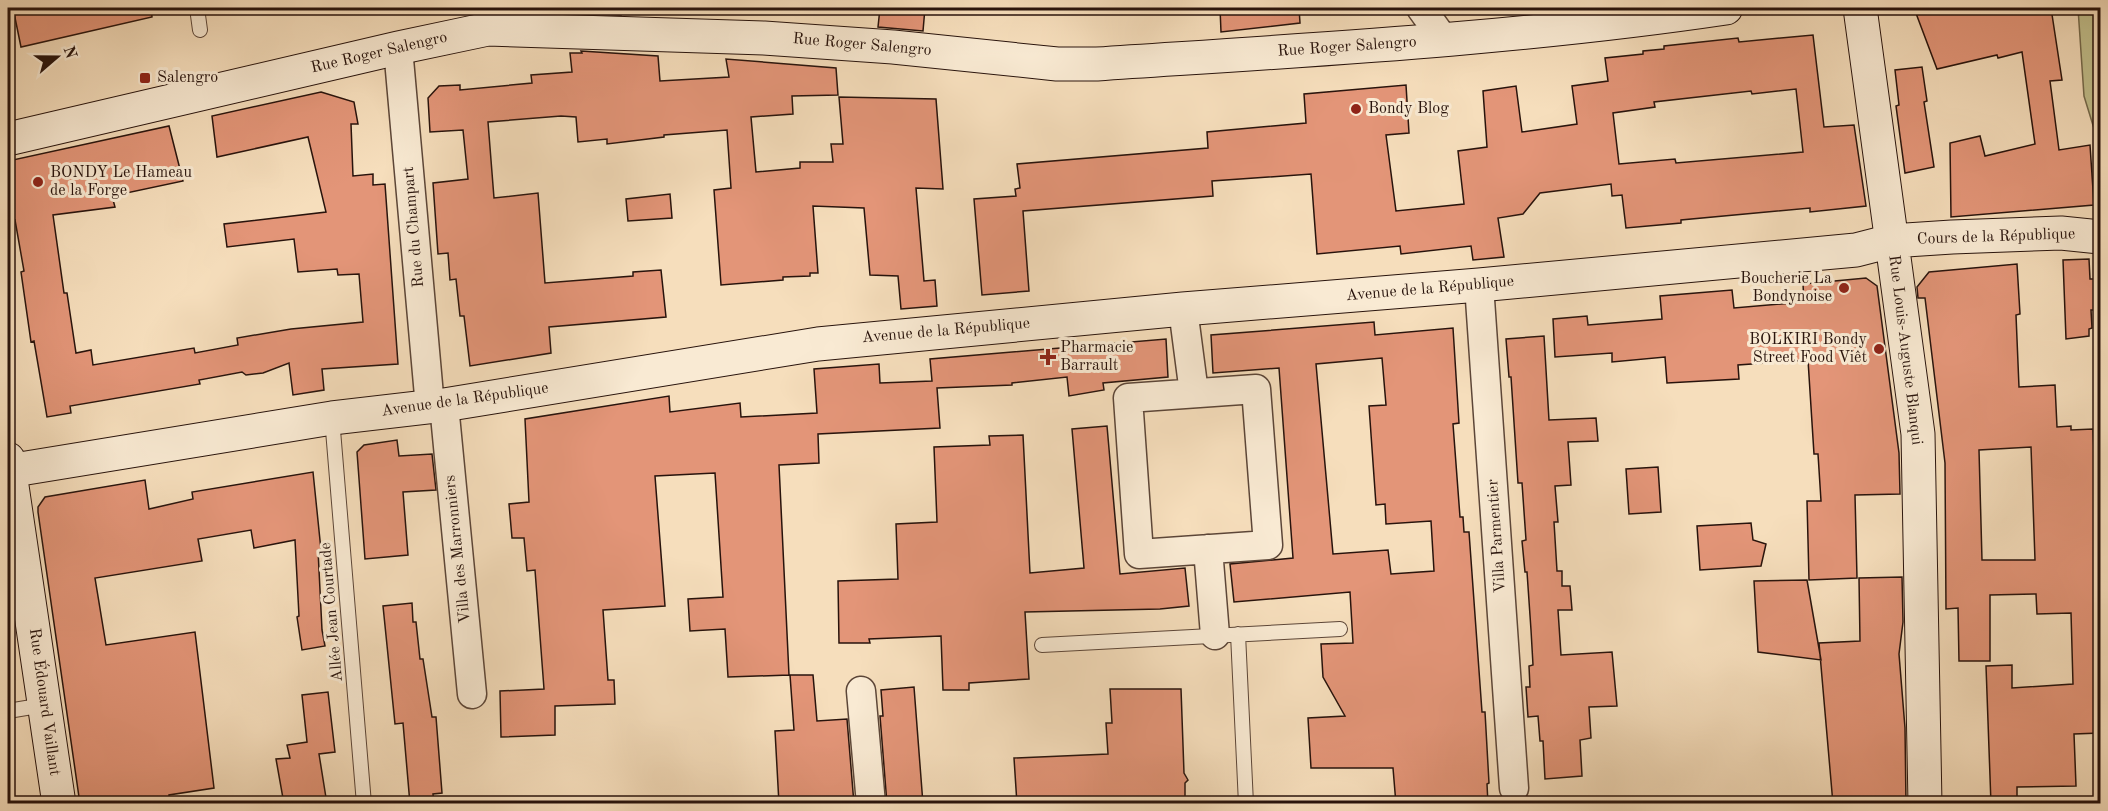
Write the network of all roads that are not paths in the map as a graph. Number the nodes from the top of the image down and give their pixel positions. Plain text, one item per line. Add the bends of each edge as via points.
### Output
1 (197, 8) edge
2 (1421, 8) edge
3 (1726, 8) edge
4 (1860, 8) edge
5 (494, 15) edge
6 (200, 30) dead end
7 (1444, 40) junction
8 (398, 48) junction
9 (8, 139) edge
10 (2100, 237) edge
11 (1891, 241) junction
12 (1479, 285) junction
13 (1183, 309) junction
14 (1194, 393) junction
15 (437, 406) junction
16 (332, 418) junction
17 (8, 467) edge
18 (1208, 549) junction
19 (1340, 628) dead end
20 (1227, 634) junction
21 (1042, 645) dead end
22 (861, 691) dead end
23 (472, 694) dead end
24 (44, 705) junction
25 (8, 711) edge
26 (1514, 788) dead end
27 (59, 804) edge
28 (364, 804) edge
29 (871, 804) edge
30 (1246, 804) edge
31 (1925, 804) edge

1 - 6 lane
2 - 7 street
3 - 7 street, Rue Roger Salengro
4 - 11 street, Rue Louis-Auguste Blanqui
5 - 7 street, Rue Roger Salengro via 1058,64
5 - 8 street, Rue Roger Salengro
8 - 9 street, Rue Roger Salengro
8 - 15 street, Rue du Champart
10 - 11 street, Cours de la République via 2061,233
11 - 12 street, Avenue de la République via 1856,250
11 - 31 street, Rue Louis-Auguste Blanqui via 1918,434
12 - 13 street, Avenue de la République
12 - 26 street, Villa Parmentier
13 - 14 street
13 - 15 street, Avenue de la République via 818,344
14 - 18 street via 1256,389 1268,545
14 - 18 street via 1128,398 1139,554
15 - 16 street, Avenue de la République
15 - 23 street, Villa des Marronniers
16 - 17 street, Avenue de la République
16 - 28 lane, Allée Jean Courtade
17 - 24 street, Rue Édouard Vaillant
18 - 20 street
19 - 20 lane
20 - 21 lane
20 - 30 lane
22 - 29 street
24 - 25 lane
24 - 27 street, Rue Édouard Vaillant

